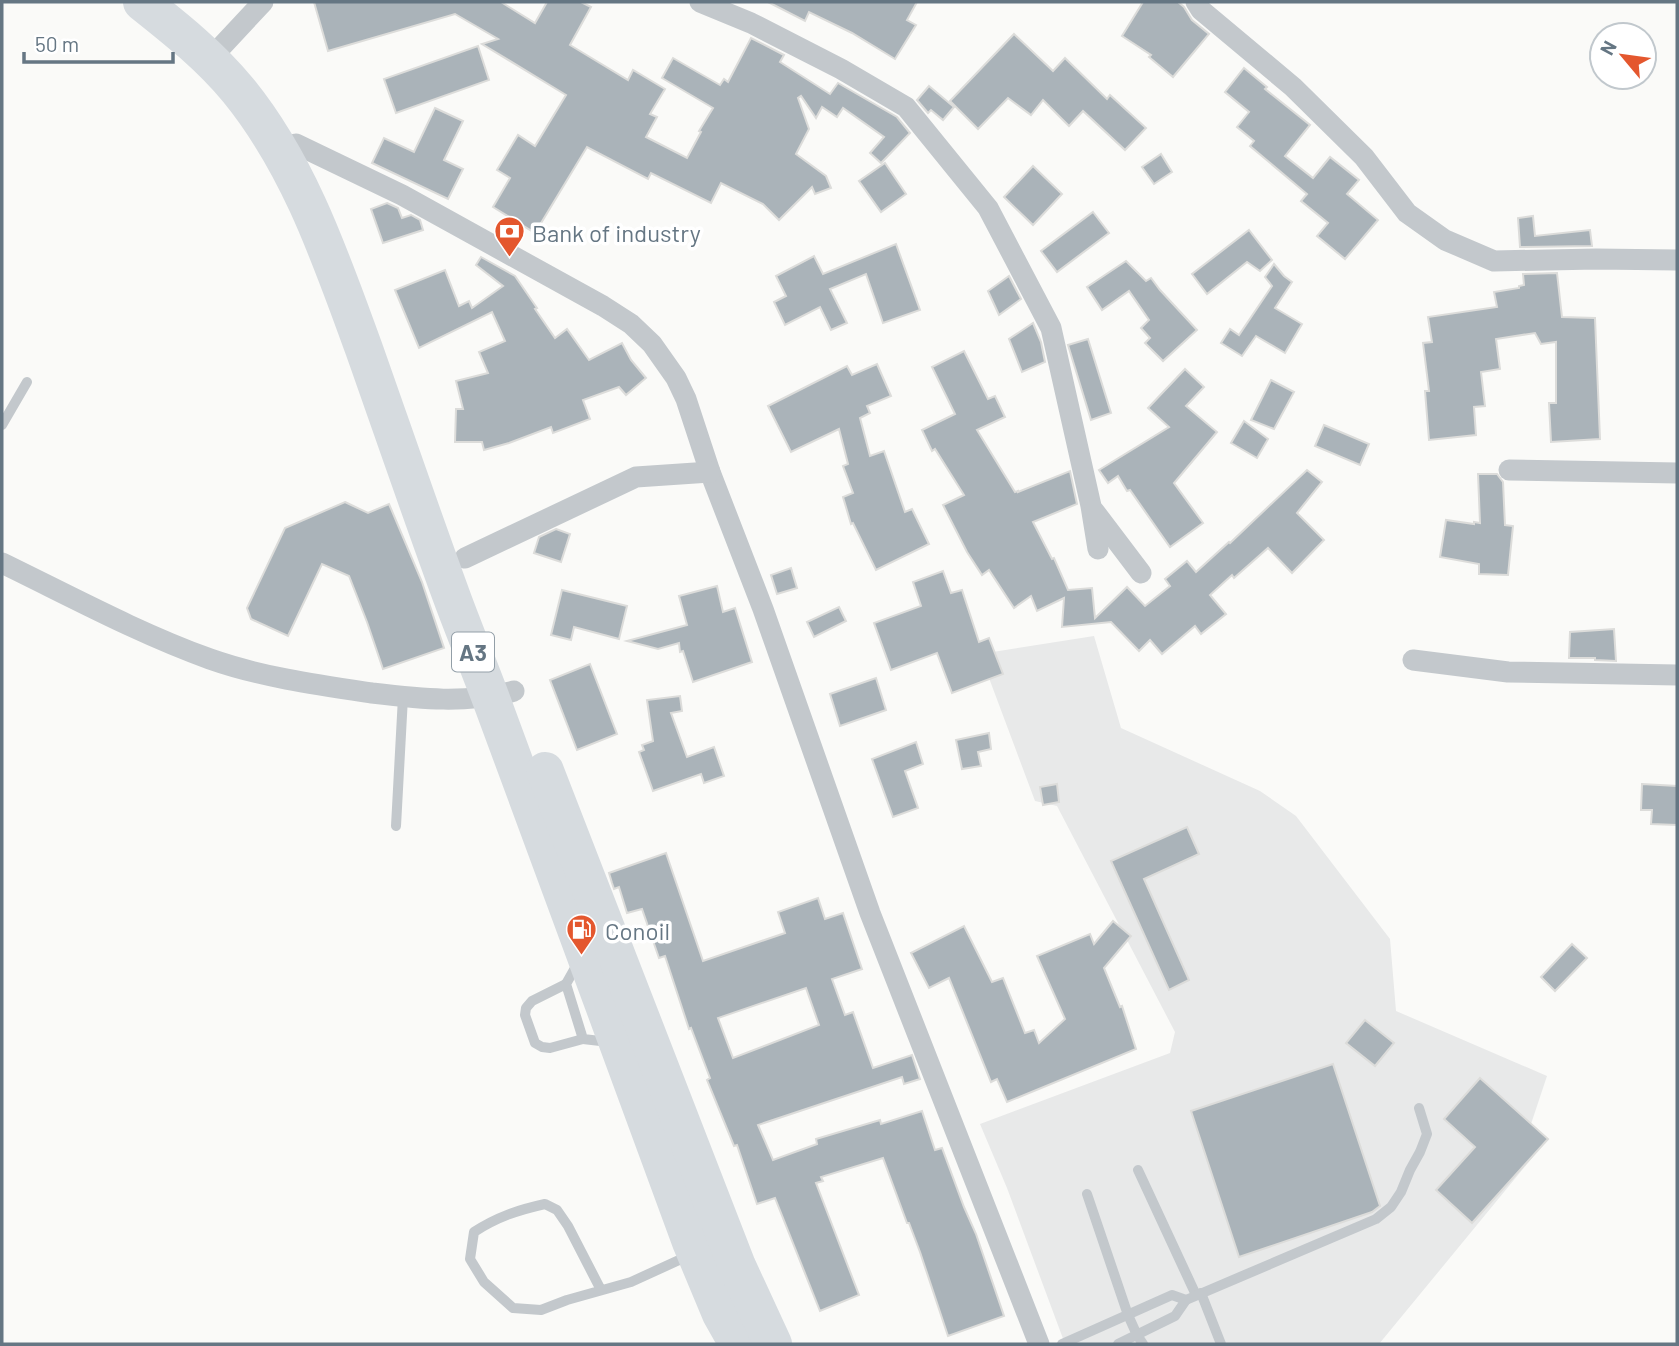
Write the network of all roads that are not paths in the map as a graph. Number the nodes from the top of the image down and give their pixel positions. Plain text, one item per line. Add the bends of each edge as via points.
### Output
1 (142, 2) edge
2 (177, 2) edge
3 (263, 2) edge
4 (700, 2) edge
5 (1196, 2) edge
6 (217, 54) junction
7 (296, 144) junction
8 (1677, 260) edge
9 (27, 382) dead end
10 (2, 425) edge
11 (1508, 470) dead end
12 (710, 472) junction
13 (1677, 473) edge
14 (1091, 506) junction
15 (1098, 549) dead end
16 (466, 558) junction
17 (2, 563) edge
18 (1141, 573) dead end
19 (1413, 660) dead end
20 (1677, 675) edge
21 (502, 694) junction
22 (403, 697) junction
23 (396, 826) dead end
24 (575, 968) junction
25 (600, 1041) junction
26 (1419, 1108) dead end
27 (1138, 1170) dead end
28 (1087, 1194) dead end
29 (695, 1253) junction
30 (601, 1290) junction
31 (1194, 1296) junction
32 (1128, 1315) junction
33 (1140, 1340) edge
34 (738, 1344) edge
35 (773, 1344) edge
36 (1039, 1344) edge
37 (1062, 1344) edge
38 (1118, 1344) edge
39 (1221, 1344) edge

1 - 6 highway, A3
2 - 6 highway, A3
3 - 6 street
4 - 14 street via 830,63 906,107 988,208 1051,328
5 - 8 street via 1364,157 1407,213 1445,240 1493,261
6 - 7 highway, A3 via 264,93
6 - 21 highway, A3 via 287,163 309,208 340,282 454,603
7 - 12 street via 402,195 631,324 676,378
7 - 16 highway, A3 via 363,279
9 - 10 lane
11 - 13 street
12 - 16 street via 636,477
12 - 36 street via 870,914
14 - 15 street
14 - 18 street
16 - 21 highway, A3
17 - 22 street via 160,640 212,660 338,688
19 - 20 street via 1508,672
21 - 22 street via 448,700
21 - 24 highway, A3
21 - 35 highway, A3
22 - 23 lane
24 - 25 highway, A3
24 - 25 lane via 532,1001 525,1015 535,1043 541,1047
25 - 29 highway, A3
26 - 31 lane via 1427,1134 1391,1207 1376,1219
27 - 31 lane
28 - 32 lane
29 - 30 lane via 631,1282
29 - 34 highway, A3
30 - 30 lane via 541,1310 513,1308 484,1282 470,1259 474,1232 492,1220 545,1204 557,1210 568,1226
31 - 32 lane via 1172,1295
31 - 33 lane
31 - 39 lane
32 - 33 lane
32 - 37 lane
33 - 38 lane

